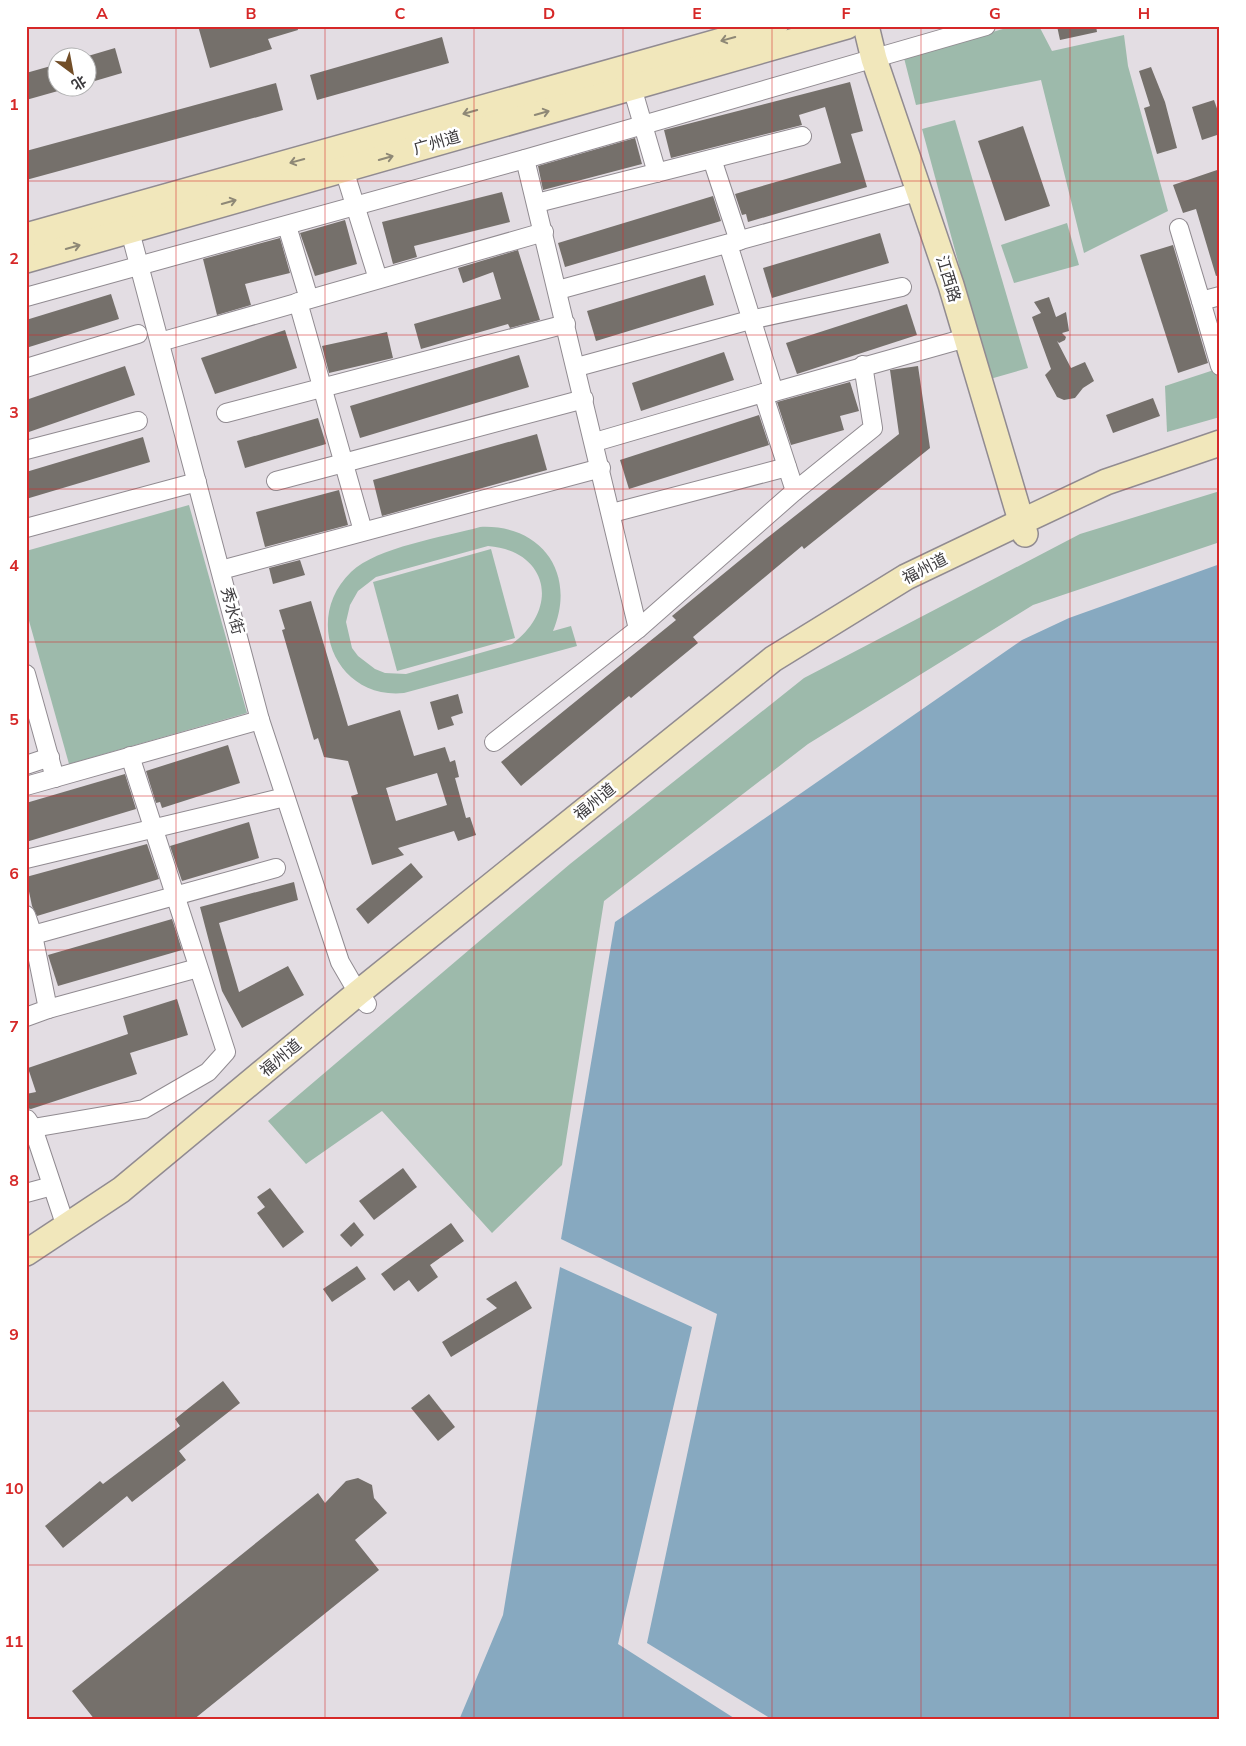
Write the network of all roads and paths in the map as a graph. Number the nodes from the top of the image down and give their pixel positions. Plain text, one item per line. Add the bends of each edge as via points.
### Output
1 (775, 26) edge
2 (847, 26) edge
3 (866, 26) edge
4 (986, 26) edge
5 (874, 59) junction
6 (629, 77) junction
7 (644, 126) junction
8 (802, 136) dead end
9 (526, 159) junction
10 (712, 159) junction
11 (341, 160) junction
12 (657, 173) junction
13 (920, 191) junction
14 (537, 203) junction
15 (355, 206) junction
16 (127, 220) junction
17 (287, 226) junction
18 (1179, 228) dead end
19 (544, 232) junction
20 (26, 236) edge
21 (734, 242) junction
22 (26, 260) edge
23 (140, 266) junction
24 (378, 279) junction
25 (902, 287) dead end
26 (558, 290) junction
27 (1220, 296) edge
28 (26, 297) edge
29 (303, 300) junction
30 (1201, 301) junction
31 (750, 320) junction
32 (566, 324) junction
33 (138, 334) dead end
34 (966, 338) junction
35 (160, 342) junction
36 (1218, 361) edge
37 (863, 365) junction
38 (577, 367) junction
39 (26, 368) edge
40 (323, 388) junction
41 (768, 392) junction
42 (584, 399) junction
43 (226, 413) dead end
44 (138, 421) dead end
45 (595, 442) junction
46 (1220, 443) edge
47 (26, 450) edge
48 (1220, 458) edge
49 (345, 464) junction
50 (787, 466) junction
51 (601, 468) junction
52 (276, 481) dead end
53 (197, 482) junction
54 (795, 491) junction
55 (612, 513) junction
56 (26, 528) edge
57 (1023, 528) junction
58 (363, 531) junction
59 (221, 570) junction
60 (638, 629) junction
61 (28, 684) edge
62 (260, 720) junction
63 (494, 742) dead end
64 (130, 756) junction
65 (50, 758) junction
66 (26, 765) edge
67 (55, 778) junction
68 (26, 786) edge
69 (286, 797) junction
70 (154, 829) junction
71 (26, 859) edge
72 (276, 868) dead end
73 (175, 896) junction
74 (26, 915) edge
75 (33, 935) junction
76 (198, 968) junction
77 (362, 999) junction
78 (48, 1009) junction
79 (26, 1017) edge
80 (30, 1124) edge
81 (52, 1186) junction
82 (26, 1193) edge
83 (66, 1227) junction
84 (26, 1253) edge
85 (26, 1267) edge

1 -> 6 main road, 广州道
2 - 6 main road, 广州道
3 - 5 main road, 江西路
4 - 5 street
5 - 7 street
5 - 13 main road, 江西路
6 - 7 street
6 - 11 main road, 广州道
7 - 9 street
7 - 12 street
8 - 10 street
9 - 14 street
9 - 15 street
10 - 12 street
10 - 21 street
11 - 15 street
11 - 16 main road, 广州道
12 - 14 street
13 - 21 street
13 - 34 main road, 江西路
14 - 19 street
15 - 17 street
15 - 24 street
16 - 20 main road, 广州道
22 -> 16 main road, 广州道
16 - 23 street, 秀水街
17 - 23 street
17 - 29 street
18 - 30 street
19 - 24 street
19 - 26 street
21 - 26 street
21 - 31 street
23 - 28 street
23 - 35 street, 秀水街
24 - 29 street
25 - 31 street
26 - 32 street
27 - 30 street
29 - 35 street
29 - 40 street
30 - 36 street
31 - 38 street
31 - 41 street
32 - 38 street
32 - 40 street
33 - 39 street
34 - 37 street
34 - 57 main road, 江西路
35 - 53 street, 秀水街
37 - 41 street
37 - 54 street via 873,428
38 - 42 street
40 - 43 street
40 - 49 street
41 - 45 street
41 - 50 street
42 - 45 street
42 - 49 street
44 - 47 street
45 - 51 street
46 - 57 main road, 福州道 via 1106,482
48 - 57 main road, 福州道
49 - 52 street
49 - 58 street
50 - 54 street
50 - 55 street
51 - 55 street
51 - 58 street
53 - 56 street
53 - 59 street, 秀水街
54 - 60 street
55 - 60 street
57 - 77 main road, 福州道 via 906,578 773,659
58 - 59 street
59 - 62 street, 秀水街
60 - 63 street
61 - 65 street
62 - 64 street
62 - 69 street, 秀水街
64 - 67 street
64 - 70 street
65 - 66 street
65 - 67 street
67 - 68 street
69 - 70 street
69 - 77 street, 秀水街 via 340,962
70 - 71 street
70 - 73 street
72 - 73 street
73 - 75 street
73 - 76 street
74 - 75 street
75 - 78 street
76 - 78 street
76 - 80 street via 226,1052 208,1072 144,1109
77 - 83 main road, 福州道 via 121,1190
77 - 85 main road, 福州道 via 127,1201
78 - 79 street
80 - 81 street
81 - 82 street
81 - 83 street
83 - 84 main road, 福州道

